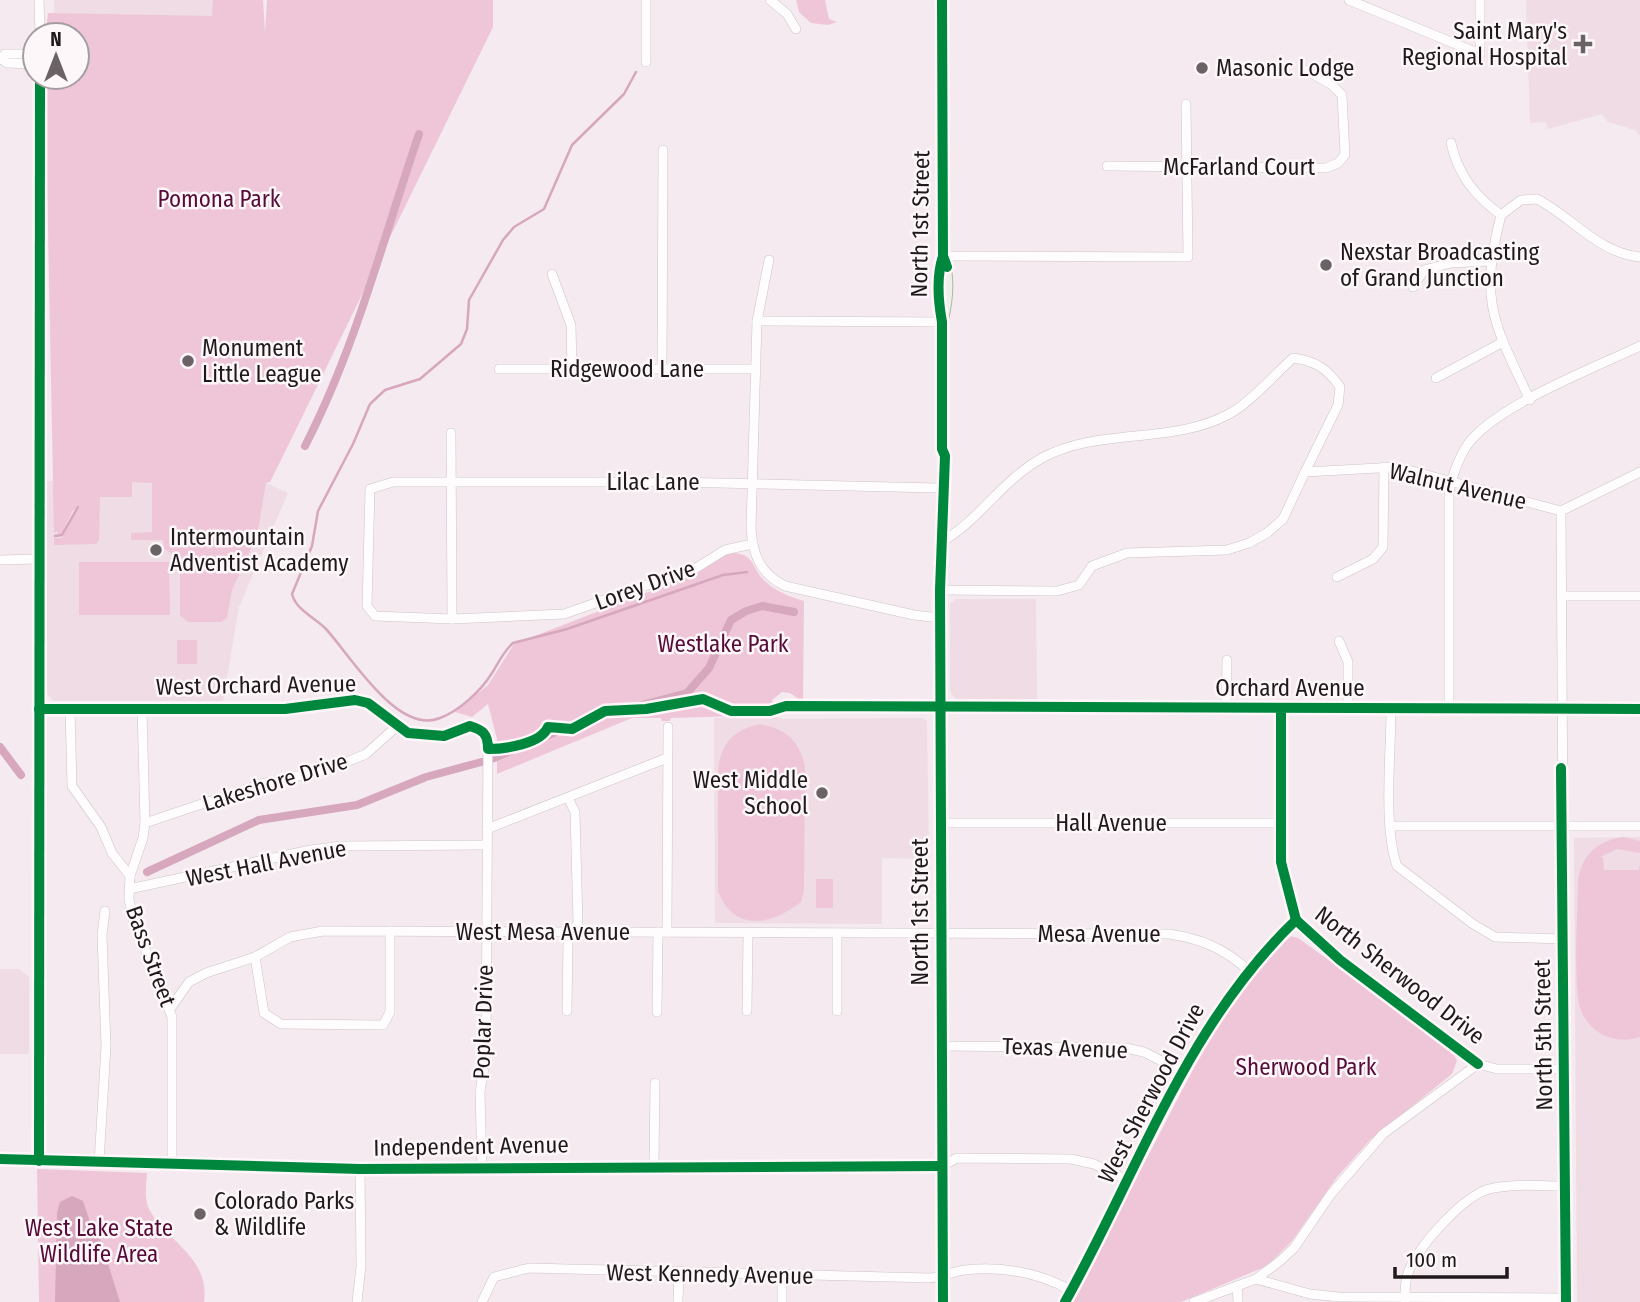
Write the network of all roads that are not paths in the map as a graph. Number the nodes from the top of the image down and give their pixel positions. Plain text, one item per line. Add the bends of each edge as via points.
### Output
1 (39, 0) edge
2 (646, 0) edge
3 (770, 0) edge
4 (942, 0) edge
5 (1349, 0) edge
6 (1364, 0) edge
7 (1480, 0) edge
8 (40, 21) edge
9 (796, 29) dead end
10 (21, 54) edge
11 (1484, 57) junction
12 (1, 58) edge
13 (646, 62) dead end
14 (21, 64) edge
15 (1307, 70) dead end
16 (40, 91) edge
17 (1186, 104) dead end
18 (1451, 143) dead end
19 (663, 150) dead end
20 (1107, 166) dead end
21 (1188, 166) junction
22 (1501, 215) junction
23 (943, 256) junction
24 (1640, 257) edge
25 (769, 260) dead end
26 (1490, 261) junction
27 (552, 274) dead end
28 (1413, 287) dead end
29 (757, 321) junction
30 (942, 322) junction
31 (1503, 342) junction
32 (1640, 346) edge
33 (499, 369) dead end
34 (572, 369) junction
35 (662, 369) junction
36 (755, 369) junction
37 (1436, 379) dead end
38 (1530, 400) junction
39 (451, 433) dead end
40 (942, 449) junction
41 (1384, 467) junction
42 (1305, 472) junction
43 (1640, 472) edge
44 (1451, 481) junction
45 (453, 482) junction
46 (753, 484) junction
47 (937, 488) junction
48 (1561, 511) junction
49 (941, 522) junction
50 (940, 543) junction
51 (752, 544) junction
52 (39, 559) junction
53 (0, 560) edge
54 (1338, 577) dead end
55 (940, 590) junction
56 (1561, 596) junction
57 (1640, 596) edge
58 (367, 606) joint
59 (940, 618) junction
60 (452, 620) junction
61 (1339, 641) dead end
62 (1227, 660) dead end
63 (786, 706) dead end
64 (39, 709) junction
65 (70, 709) junction
66 (142, 709) junction
67 (940, 709) junction
68 (1226, 709) junction
69 (1282, 709) junction
70 (1561, 709) junction
71 (1640, 709) edge
72 (1348, 710) junction
73 (1391, 710) junction
74 (1449, 710) junction
75 (397, 726) junction
76 (668, 727) dead end
77 (488, 749) joint
78 (667, 758) junction
79 (568, 798) junction
80 (145, 823) junction
81 (940, 823) junction
82 (1281, 823) junction
83 (1391, 826) junction
84 (1562, 826) junction
85 (1640, 826) edge
86 (487, 829) junction
87 (487, 845) junction
88 (130, 876) junction
89 (129, 889) junction
90 (105, 911) dead end
91 (1296, 920) junction
92 (390, 931) junction
93 (486, 931) junction
94 (572, 932) junction
95 (662, 932) junction
96 (748, 933) junction
97 (837, 933) junction
98 (941, 934) junction
99 (1563, 939) junction
100 (255, 957) junction
101 (1248, 970) junction
102 (170, 1009) junction
103 (567, 1011) dead end
104 (747, 1011) dead end
105 (837, 1011) dead end
106 (657, 1012) dead end
107 (942, 1046) junction
108 (1478, 1064) junction
109 (1565, 1069) junction
110 (1183, 1072) junction
111 (655, 1083) dead end
112 (0, 1160) edge
113 (39, 1161) junction
114 (99, 1162) junction
115 (172, 1164) junction
116 (654, 1165) junction
117 (942, 1166) junction
118 (360, 1168) junction
119 (482, 1168) junction
120 (1127, 1181) junction
121 (1565, 1186) junction
122 (678, 1271) junction
123 (782, 1274) junction
124 (943, 1278) junction
125 (1256, 1279) junction
126 (1237, 1286) junction
127 (1072, 1290) junction
128 (1405, 1300) edge
129 (1566, 1300) edge
130 (356, 1302) edge
131 (482, 1302) edge
132 (678, 1302) edge
133 (782, 1302) edge
134 (943, 1302) edge
135 (1065, 1302) edge
136 (1194, 1302) edge
137 (1238, 1302) edge

1 - 8 street
2 - 13 street
3 - 9 street
4 - 23 main road, North 1st Street
5 - 11 street
6 - 11 street
7 - 11 street
10 - 12 street
12 - 14 street
15 - 21 street, McFarland Court via 1342,95 1345,155 1338,163 1326,168
16 - 52 street
17 - 21 street
18 - 22 street via 1468,184
19 - 35 street
20 - 21 street, McFarland Court
21 - 23 street via 1188,257
22 - 24 street via 1521,200 1537,198 1582,233 1626,256
22 - 26 street
23 - 30 main road, North 1st Street via 947,304
25 - 29 street
26 - 28 street via 1424,270
26 - 31 street via 1491,303
27 - 34 street via 570,325
29 - 30 street
29 - 36 street
30 - 40 main road, North 1st Street
31 - 37 street
31 - 38 street
32 - 38 street
33 - 34 street, Ridgewood Lane
34 - 35 street, Ridgewood Lane
35 - 36 street, Ridgewood Lane
36 - 46 street
38 - 44 street via 1501,416 1469,444
39 - 45 street
40 - 47 main road, North 1st Street
40 - 49 main road, North 1st Street
41 - 42 street, Walnut Avenue
41 - 44 street, Walnut Avenue
41 - 54 street via 1383,547 1373,559
42 - 50 street via 1338,405 1340,387 1312,360 1293,358 1231,414 1202,424 1089,443 1044,457 1012,479 962,530
42 - 55 street via 1283,519 1249,543 1227,550 1127,553 1092,566 1079,585 1056,591
43 - 48 street
44 - 48 street, Walnut Avenue
44 - 74 street
45 - 46 street, Lilac Lane
45 - 58 street, Lilac Lane via 394,482 370,488
45 - 60 street
46 - 47 street, Lilac Lane
46 - 51 street
47 - 49 main road, North 1st Street
48 - 56 street, North 5th Street
49 - 50 main road, North 1st Street
50 - 55 main road, North 1st Street
51 - 59 street via 760,567 785,586
51 - 60 street, Lorey Drive via 725,550 696,568 564,614
52 - 53 street
52 - 64 street
55 - 59 main road, North 1st Street
56 - 57 street
56 - 70 street, North 5th Street
58 - 60 street, Lorey Drive via 375,616
59 - 67 main road, North 1st Street
61 - 72 street via 1348,662
62 - 68 street
63 - 67 street
64 - 65 street, West Orchard Avenue
64 - 113 street
65 - 66 street, West Orchard Avenue
65 - 88 street via 72,786
66 - 75 street, West Orchard Avenue via 285,709 355,700 368,703
66 - 80 street, Bass Street
67 - 68 street, Orchard Avenue
67 - 81 main road, North 1st Street
68 - 69 street, Orchard Avenue
69 - 72 street, Orchard Avenue
69 - 82 street
70 - 71 street, Orchard Avenue
70 - 74 street, Orchard Avenue
70 - 84 street, North 5th Street
72 - 73 street, Orchard Avenue
73 - 74 street, Orchard Avenue
73 - 83 street
75 - 77 street, West Orchard Avenue via 423,737 444,736 470,726 482,730
75 - 80 street, Lakeshore Drive via 366,754 330,769 261,784
76 - 78 street
77 - 86 street, Poplar Drive
78 - 79 street
78 - 95 street
79 - 86 street
79 - 94 street via 575,811 578,923
80 - 88 street, Bass Street
81 - 82 street, Hall Avenue
81 - 98 main road, North 1st Street
82 - 91 street via 1281,862
83 - 84 street
83 - 99 street via 1397,866 1473,924 1495,937
84 - 85 street
84 - 99 street, North 5th Street
86 - 87 street, Poplar Drive
87 - 89 street, West Hall Avenue via 341,846
87 - 93 street, Poplar Drive
88 - 89 street, Bass Street
89 - 102 street, Bass Street via 134,919
90 - 114 street via 106,1046
91 - 101 street, West Sherwood Drive
91 - 108 street, North Sherwood Drive via 1340,960
92 - 93 street, West Mesa Avenue
92 - 100 street, West Mesa Avenue via 306,933
92 - 100 street via 390,1012 383,1025 281,1024 264,1013
93 - 94 street, West Mesa Avenue
93 - 119 street, Poplar Drive
94 - 95 street, West Mesa Avenue
94 - 103 street via 568,939
95 - 96 street, West Mesa Avenue
95 - 106 street
96 - 97 street, West Mesa Avenue
96 - 104 street
97 - 98 street, West Mesa Avenue
97 - 105 street
98 - 101 street, Mesa Avenue via 1169,933 1223,949
98 - 107 main road, North 1st Street
99 - 109 street, North 5th Street
100 - 102 street, West Mesa Avenue via 190,982
101 - 110 street, West Sherwood Drive via 1210,1023
102 - 115 street, Bass Street via 174,1024
107 - 110 street, Texas Avenue via 1126,1048
107 - 117 main road, North 1st Street
108 - 109 street, North Sherwood Drive via 1497,1069
108 - 125 street via 1383,1135 1331,1194 1294,1248
109 - 121 street, North 5th Street
110 - 120 street, West Sherwood Drive
111 - 116 street
112 - 113 street, Independent Avenue
113 - 114 street, Independent Avenue
114 - 115 street, Independent Avenue
115 - 118 street, Independent Avenue
116 - 117 street, Independent Avenue
116 - 119 street, Independent Avenue
117 - 120 street, Independent Avenue via 957,1158 1071,1159 1094,1164
117 - 124 main road, North 1st Street
118 - 119 street, Independent Avenue
118 - 130 street via 361,1266
120 - 127 street, West Sherwood Drive
121 - 128 street via 1489,1189 1470,1199 1451,1214 1410,1266
121 - 129 street, North 5th Street
122 - 123 street, West Kennedy Avenue
122 - 131 street, West Kennedy Avenue via 529,1268 494,1277
122 - 132 street
123 - 124 street, West Kennedy Avenue
123 - 133 street
124 - 127 street, West Kennedy Avenue via 962,1270 1008,1269 1030,1272
124 - 134 main road, North 1st Street
125 - 126 street
125 - 128 street via 1310,1294
126 - 136 street
126 - 137 street
127 - 135 street, West Sherwood Drive
128 - 129 street

